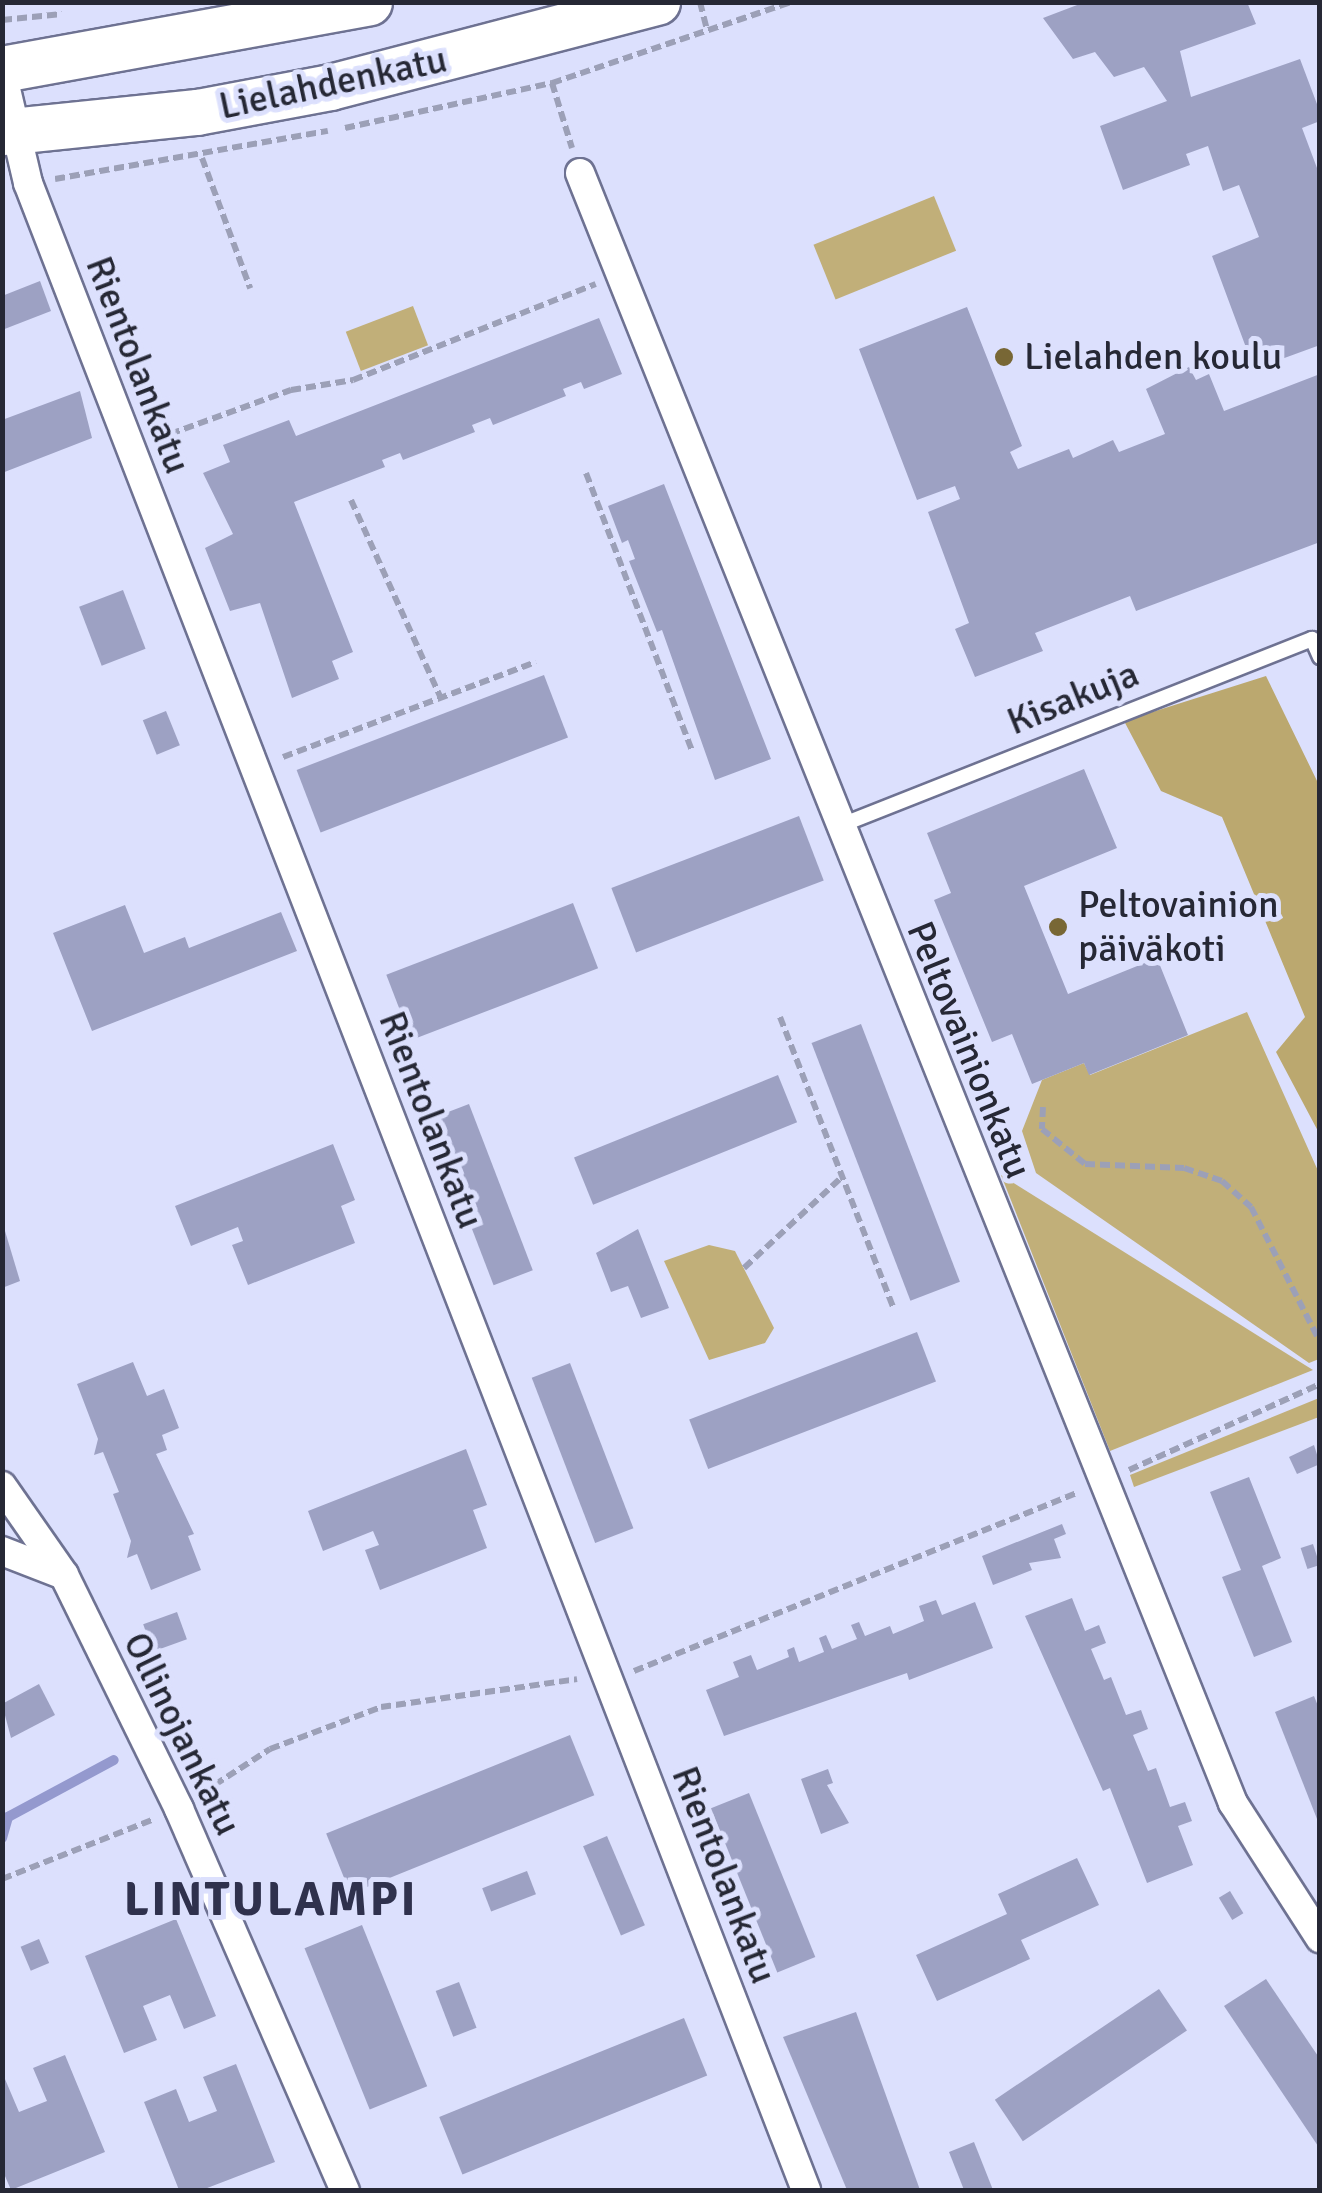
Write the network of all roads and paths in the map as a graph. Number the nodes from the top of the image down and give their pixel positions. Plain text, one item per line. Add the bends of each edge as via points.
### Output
1 (369, 2) edge
2 (657, 2) edge
3 (700, 2) edge
4 (791, 2) edge
5 (2, 70) edge
6 (552, 83) dead end
7 (10, 131) edge
8 (202, 158) dead end
9 (580, 173) joint
10 (620, 274) junction
11 (250, 288) dead end
12 (170, 434) dead end
13 (586, 473) dead end
14 (351, 500) dead end
15 (1320, 657) edge
16 (536, 662) dead end
17 (441, 698) junction
18 (692, 750) dead end
19 (254, 768) junction
20 (839, 826) junction
21 (780, 1017) dead end
22 (1043, 1107) dead end
23 (842, 1177) junction
24 (744, 1268) dead end
25 (894, 1309) dead end
26 (1320, 1342) edge
27 (1320, 1384) edge
28 (1100, 1483) junction
29 (2, 1486) edge
30 (2, 1551) edge
31 (64, 1574) junction
32 (606, 1675) junction
33 (178, 1809) junction
34 (2, 1879) edge
35 (1314, 1919) edge
36 (344, 2190) edge
37 (806, 2190) edge

1 - 5 main road, Lielahdenkatu
2 - 7 main road, Lielahdenkatu via 330,86 197,112
3 - 4 path via 707,30
5 - 7 street, Rientolankatu
6 - 9 path
7 - 19 street, Rientolankatu
8 - 11 path
9 - 10 street, Peltovainionkatu
10 - 12 path via 353,380 291,390
10 - 20 street, Peltovainionkatu
13 - 18 path
14 - 17 path
15 - 20 lane, Kisakuja via 1312,638
16 - 17 path
17 - 19 path
19 - 32 street, Rientolankatu
20 - 28 street, Peltovainionkatu
21 - 23 path
22 - 26 path via 1042,1129 1085,1164 1184,1168 1222,1181 1251,1207
23 - 24 path
23 - 25 path
27 - 28 path
28 - 32 path via 637,1671
28 - 35 street, Peltovainionkatu via 1233,1803
29 - 31 street, Ollinojankatu
30 - 31 street
31 - 33 street, Ollinojankatu
32 - 33 path via 381,1707 270,1749
32 - 37 street, Rientolankatu
33 - 34 path
33 - 36 street, Ollinojankatu

